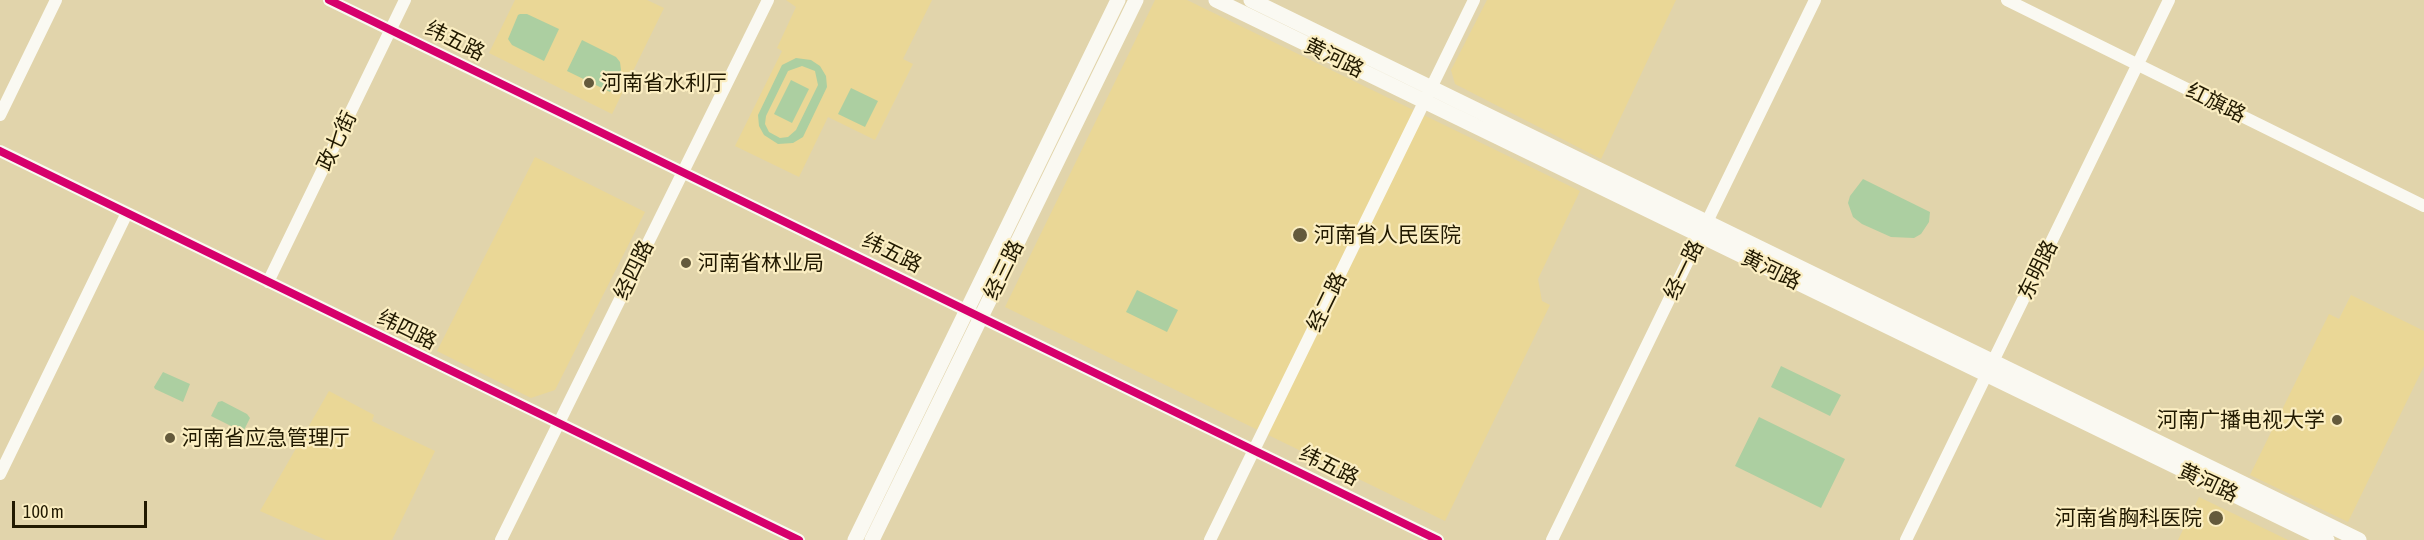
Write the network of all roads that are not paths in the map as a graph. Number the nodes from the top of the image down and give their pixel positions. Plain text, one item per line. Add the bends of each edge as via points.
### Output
1 (56, 0) edge
2 (329, 0) edge
3 (405, 0) edge
4 (768, 0) edge
5 (1118, 0) edge
6 (1136, 0) edge
7 (1216, 0) edge
8 (1251, 0) edge
9 (1474, 0) edge
10 (1815, 0) edge
11 (2007, 0) edge
12 (2169, 0) edge
13 (391, 30) junction
14 (2138, 64) junction
15 (1428, 94) junction
16 (0, 115) edge
17 (0, 152) edge
18 (682, 172) junction
19 (2424, 206) edge
20 (127, 213) junction
21 (1704, 229) junction
22 (268, 282) junction
23 (967, 310) junction
24 (981, 317) junction
25 (1990, 368) junction
26 (558, 423) junction
27 (1254, 450) junction
28 (0, 474) edge
29 (501, 540) edge
30 (799, 540) edge
31 (855, 540) edge
32 (872, 540) edge
33 (1210, 540) edge
34 (1438, 540) edge
35 (1552, 540) edge
36 (1906, 540) edge
37 (2327, 540) edge
38 (2359, 540) edge

1 - 16 street
2 - 13 street, 纬五路
3 - 13 street, 政七街
4 - 18 street, 经四路
5 - 23 main road, 经三路
6 - 24 main road, 经三路
7 - 15 main road, 黄河路
8 - 15 main road, 黄河路
9 - 15 street, 经二路
10 - 21 street, 经一路
11 - 14 street, 红旗路
12 - 14 street, 东明路
13 - 18 street, 纬五路
13 - 22 street, 政七街
14 - 19 street, 红旗路
14 - 25 street, 东明路
15 - 21 main road, 黄河路
15 - 27 street, 经二路
17 - 20 street, 纬四路
18 - 23 street, 纬五路
18 - 26 street, 经四路
20 - 22 street, 纬四路
20 - 28 street
21 - 25 main road, 黄河路
21 - 35 street, 经一路
22 - 26 street, 纬四路
23 - 24 street, 纬五路
23 - 31 main road, 经三路
24 - 27 street, 纬五路
24 - 32 main road, 经三路
25 - 36 street, 东明路
25 - 37 main road, 黄河路
25 - 38 main road, 黄河路
26 - 29 street, 经四路
26 - 30 street, 纬四路
27 - 33 street, 经二路
27 - 34 street, 纬五路

